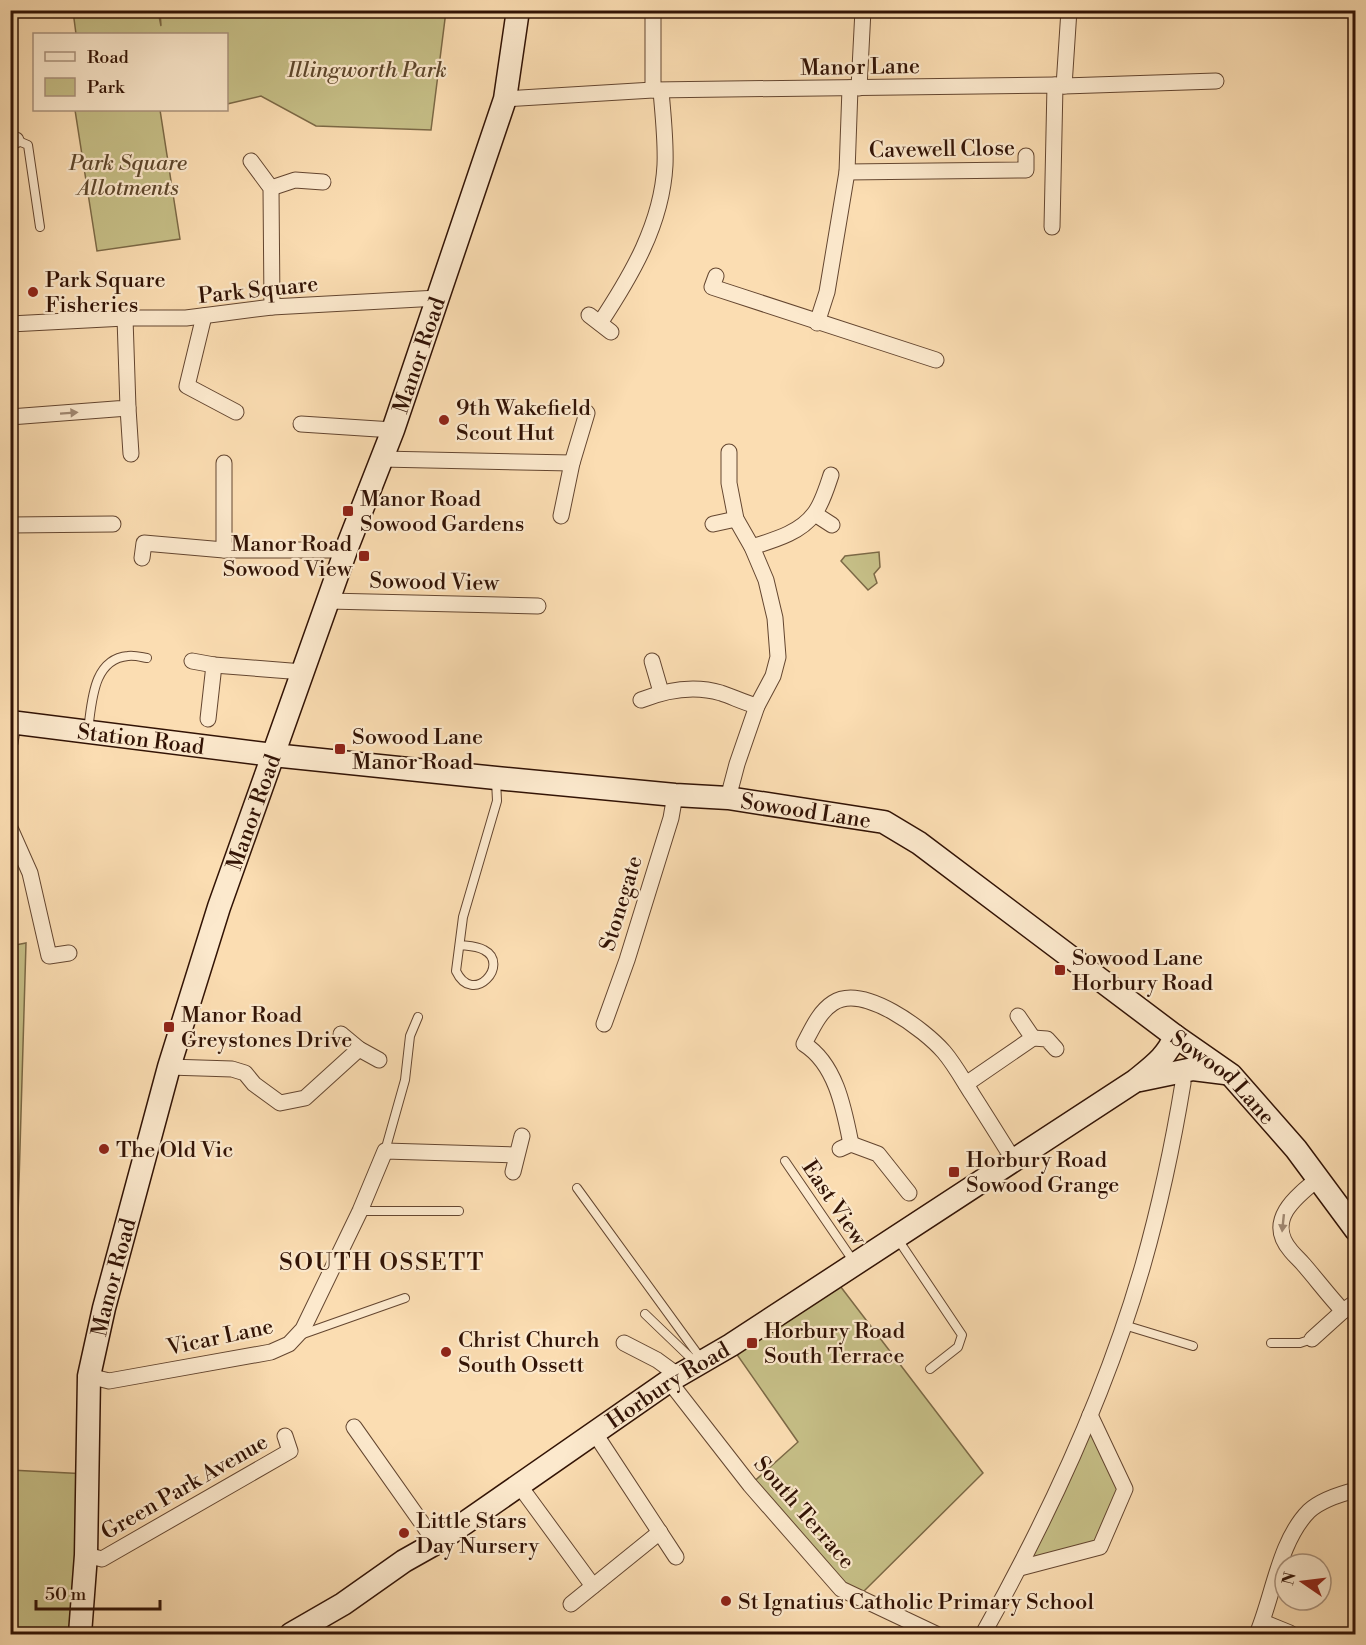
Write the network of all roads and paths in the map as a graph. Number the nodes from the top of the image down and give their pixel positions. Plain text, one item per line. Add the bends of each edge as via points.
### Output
1 (518, 10) edge
2 (653, 10) edge
3 (863, 10) edge
4 (1069, 10) edge
5 (1216, 81) dead end
6 (1059, 85) junction
7 (854, 88) junction
8 (657, 90) junction
9 (506, 99) junction
10 (13, 141) edge
11 (1026, 156) dead end
12 (251, 161) dead end
13 (847, 172) junction
14 (323, 182) dead end
15 (271, 188) junction
16 (40, 226) dead end
17 (1052, 227) dead end
18 (716, 276) dead end
19 (438, 298) junction
20 (272, 308) junction
21 (204, 316) junction
22 (125, 318) junction
23 (600, 323) dead end
24 (817, 323) junction
25 (10, 324) edge
26 (936, 360) dead end
27 (128, 408) junction
28 (236, 412) dead end
29 (587, 413) dead end
30 (10, 417) edge
31 (301, 424) dead end
32 (393, 430) junction
33 (729, 452) dead end
34 (131, 454) dead end
35 (381, 459) junction
36 (224, 463) dead end
37 (572, 463) junction
38 (831, 475) dead end
39 (815, 514) junction
40 (561, 516) dead end
41 (736, 519) junction
42 (113, 524) dead end
43 (713, 524) dead end
44 (10, 525) edge
45 (832, 525) dead end
46 (753, 547) junction
47 (224, 550) junction
48 (346, 550) junction
49 (142, 558) dead end
50 (328, 601) junction
51 (538, 606) dead end
52 (147, 657) dead end
53 (192, 661) dead end
54 (652, 661) dead end
55 (214, 665) junction
56 (303, 672) junction
57 (661, 692) junction
58 (641, 700) dead end
59 (757, 706) junction
60 (208, 719) dead end
61 (11, 729) edge
62 (87, 732) junction
63 (273, 755) junction
64 (496, 778) junction
65 (675, 795) junction
66 (728, 798) junction
67 (10, 828) edge
68 (460, 945) junction
69 (69, 953) dead end
70 (1018, 1016) dead end
71 (418, 1017) dead end
72 (604, 1024) dead end
73 (341, 1034) dead end
74 (1175, 1036) junction
75 (1033, 1038) junction
76 (358, 1049) junction
77 (1056, 1049) dead end
78 (379, 1060) dead end
79 (169, 1067) junction
80 (1182, 1070) junction
81 (1231, 1075) junction
82 (1135, 1081) junction
83 (966, 1084) junction
84 (522, 1136) dead end
85 (385, 1150) junction
86 (516, 1155) junction
87 (785, 1161) dead end
88 (1014, 1161) junction
89 (513, 1172) dead end
90 (1318, 1179) junction
91 (577, 1188) dead end
92 (909, 1193) dead end
93 (360, 1211) junction
94 (459, 1211) dead end
95 (1356, 1230) edge
96 (896, 1237) junction
97 (855, 1264) junction
98 (405, 1298) dead end
99 (1349, 1306) edge
100 (645, 1314) dead end
101 (1124, 1325) junction
102 (296, 1337) junction
103 (1312, 1339) joint
104 (624, 1343) dead end
105 (1271, 1343) dead end
106 (1194, 1346) dead end
107 (930, 1369) dead end
108 (687, 1371) junction
109 (89, 1376) junction
110 (1090, 1415) junction
111 (354, 1427) dead end
112 (594, 1432) junction
113 (285, 1436) dead end
114 (519, 1485) junction
115 (1356, 1490) edge
116 (660, 1532) junction
117 (436, 1543) junction
118 (86, 1555) junction
119 (676, 1557) dead end
120 (1020, 1568) junction
121 (592, 1586) junction
122 (571, 1604) dead end
123 (1260, 1628) edge
124 (1290, 1633) edge
125 (80, 1635) edge
126 (291, 1635) edge
127 (936, 1635) edge
128 (983, 1635) edge

1 - 9 street, Manor Road
2 - 8 street
3 - 7 street
4 - 6 street
5 - 6 street, Manor Lane
6 - 7 street, Manor Lane
6 - 17 street
7 - 8 street, Manor Lane
7 - 13 street
8 - 9 street, Manor Lane
8 - 23 street via 665,166 660,197 634,267
9 - 19 street, Manor Road
10 - 16 lane via 28,145
11 - 13 street, Cavewell Close via 1026,170
12 - 15 street
13 - 24 street via 827,292
14 - 15 street via 295,180
15 - 20 street
18 - 24 street via 712,287
19 - 20 street, Park Square
19 - 32 street, Manor Road
20 - 21 street, Park Square
21 - 22 street, Park Square
21 - 28 street via 187,386
22 - 25 street, Park Square
22 - 27 street
24 - 26 street
30 -> 27 street
27 - 34 street
29 - 37 street
31 - 32 street
32 - 35 street, Manor Road
33 - 41 street via 729,483
35 - 37 street
35 - 48 street, Manor Road
36 - 47 street
37 - 40 street
38 - 39 street
39 - 45 street
39 - 46 street via 784,536
41 - 43 street
41 - 46 street
42 - 44 street
46 - 59 street via 771,596 778,657
47 - 48 street
47 - 49 street via 144,543
48 - 50 street, Manor Road
50 - 51 street, Sowood View
50 - 56 street, Manor Road
52 - 62 lane via 127,656 106,667 93,696
53 - 55 street
54 - 57 street
55 - 56 street
55 - 60 street
56 - 63 street, Manor Road
57 - 58 street
57 - 59 street via 705,690
59 - 66 street
61 - 62 street, Station Road
62 - 63 street, Station Road
63 - 64 street, Sowood Lane
63 - 79 street, Manor Road via 219,907
64 - 65 street, Sowood Lane
64 - 68 lane via 497,801 463,917
65 - 66 street, Sowood Lane
65 - 72 street, Stonegate via 627,960
66 - 74 street, Sowood Lane via 884,822 919,843
67 - 69 street via 30,873 49,956
68 - 68 lane via 456,971 460,979 479,984 488,980 493,971 486,951
70 - 75 street
71 - 85 lane via 410,1036 405,1080
73 - 76 street
74 - 81 street, Sowood Lane
74 - 82 street, Horbury Road via 1165,1056
75 - 77 street via 1047,1039
75 - 83 street
76 - 78 street
76 - 79 street via 305,1098 280,1102 245,1073
79 - 109 street, Manor Road
80 - 81 street, Horbury Road via 1213,1070
80 - 82 street, Horbury Road
80 - 101 street via 1183,1083 1160,1201
81 - 90 street, Sowood Lane
82 - 88 street, Horbury Road
83 - 88 street
83 - 92 street via 945,1053 915,1027 870,1000 846,997 825,1010 813,1025 804,1044 833,1079 847,1123 846,1146 878,1154
84 - 86 street
85 - 86 street
85 - 93 street, Vicar Lane
86 - 89 street
87 - 97 lane, East View
88 - 96 street, Horbury Road
90 - 95 street
90 -> 99 street via 1286,1209 1281,1221 1282,1234 1291,1252
91 - 108 lane
93 - 94 lane
93 - 102 street, Vicar Lane
96 - 97 street, Horbury Road
96 - 107 lane via 962,1335 958,1347
97 - 108 street, Horbury Road
98 - 102 lane
99 - 103 street
100 - 108 lane
101 - 106 lane
101 - 110 street
102 - 109 street, Vicar Lane via 271,1353 109,1381
103 - 105 lane
104 - 108 street, South Terrace
108 - 112 street, Horbury Road
108 - 127 street, South Terrace via 750,1485 841,1589
109 - 118 street, Manor Road
110 - 120 street
110 - 120 street via 1125,1489 1100,1547
111 - 117 street
112 - 114 street, Horbury Road
112 - 116 street
113 - 118 street, Green Park Avenue via 290,1451 102,1559
114 - 117 street, Horbury Road
114 - 121 street
115 - 123 street via 1310,1510 1294,1532
116 - 119 street
116 - 121 street
117 - 126 street, Horbury Road
118 - 125 street, Manor Road
120 - 128 street
121 - 122 street
123 - 124 street

